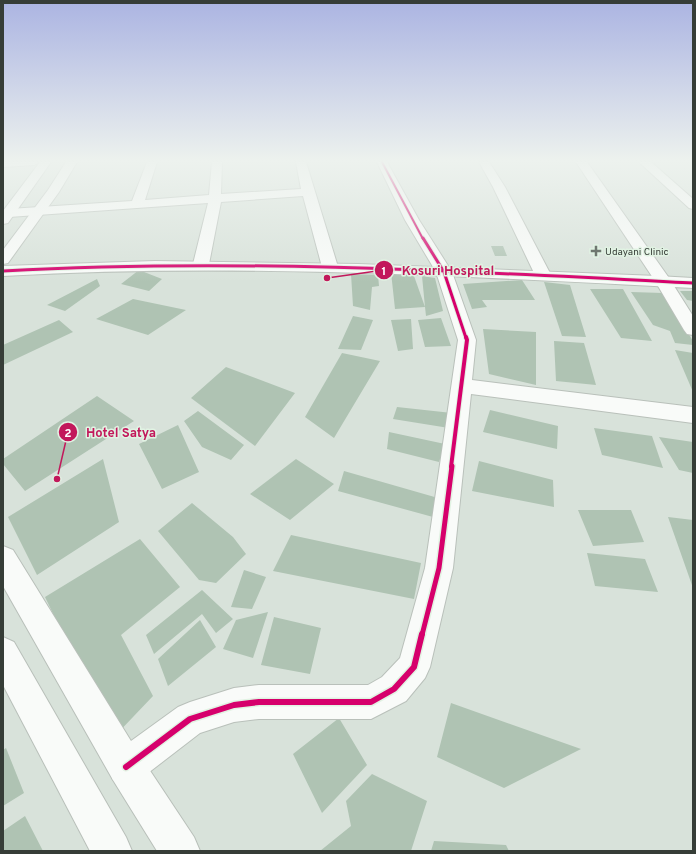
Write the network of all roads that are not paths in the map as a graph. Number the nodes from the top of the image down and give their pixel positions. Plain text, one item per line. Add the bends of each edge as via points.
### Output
1 (17, 202) edge
2 (46, 202) edge
3 (170, 202) edge
4 (214, 202) edge
5 (311, 202) edge
6 (403, 202) edge
7 (506, 202) edge
8 (608, 202) edge
9 (137, 204) joint
10 (40, 211) junction
11 (6, 217) edge
12 (3, 260) edge
13 (201, 264) junction
14 (330, 267) junction
15 (3, 271) edge
16 (444, 272) junction
17 (543, 275) junction
18 (663, 281) junction
19 (693, 283) edge
20 (693, 330) edge
21 (462, 386) junction
22 (693, 415) edge
23 (3, 559) edge
24 (3, 653) edge
25 (126, 767) junction
26 (112, 851) edge
27 (180, 851) edge

1 - 11 street
2 - 10 street
3 - 9 street
4 - 13 street
5 - 14 street
6 - 16 street
7 - 17 street
8 - 18 street
9 - 10 street
10 - 11 street
10 - 12 street
13 - 14 street
13 - 15 street via 75,266
14 - 16 street
16 - 17 street
16 - 21 street via 467,340
17 - 18 street
18 - 19 street
18 - 20 street
21 - 22 street
21 - 25 street via 439,568 414,667 394,689 371,702 259,702 234,705 190,719
23 - 25 street
24 - 26 street
25 - 27 street

